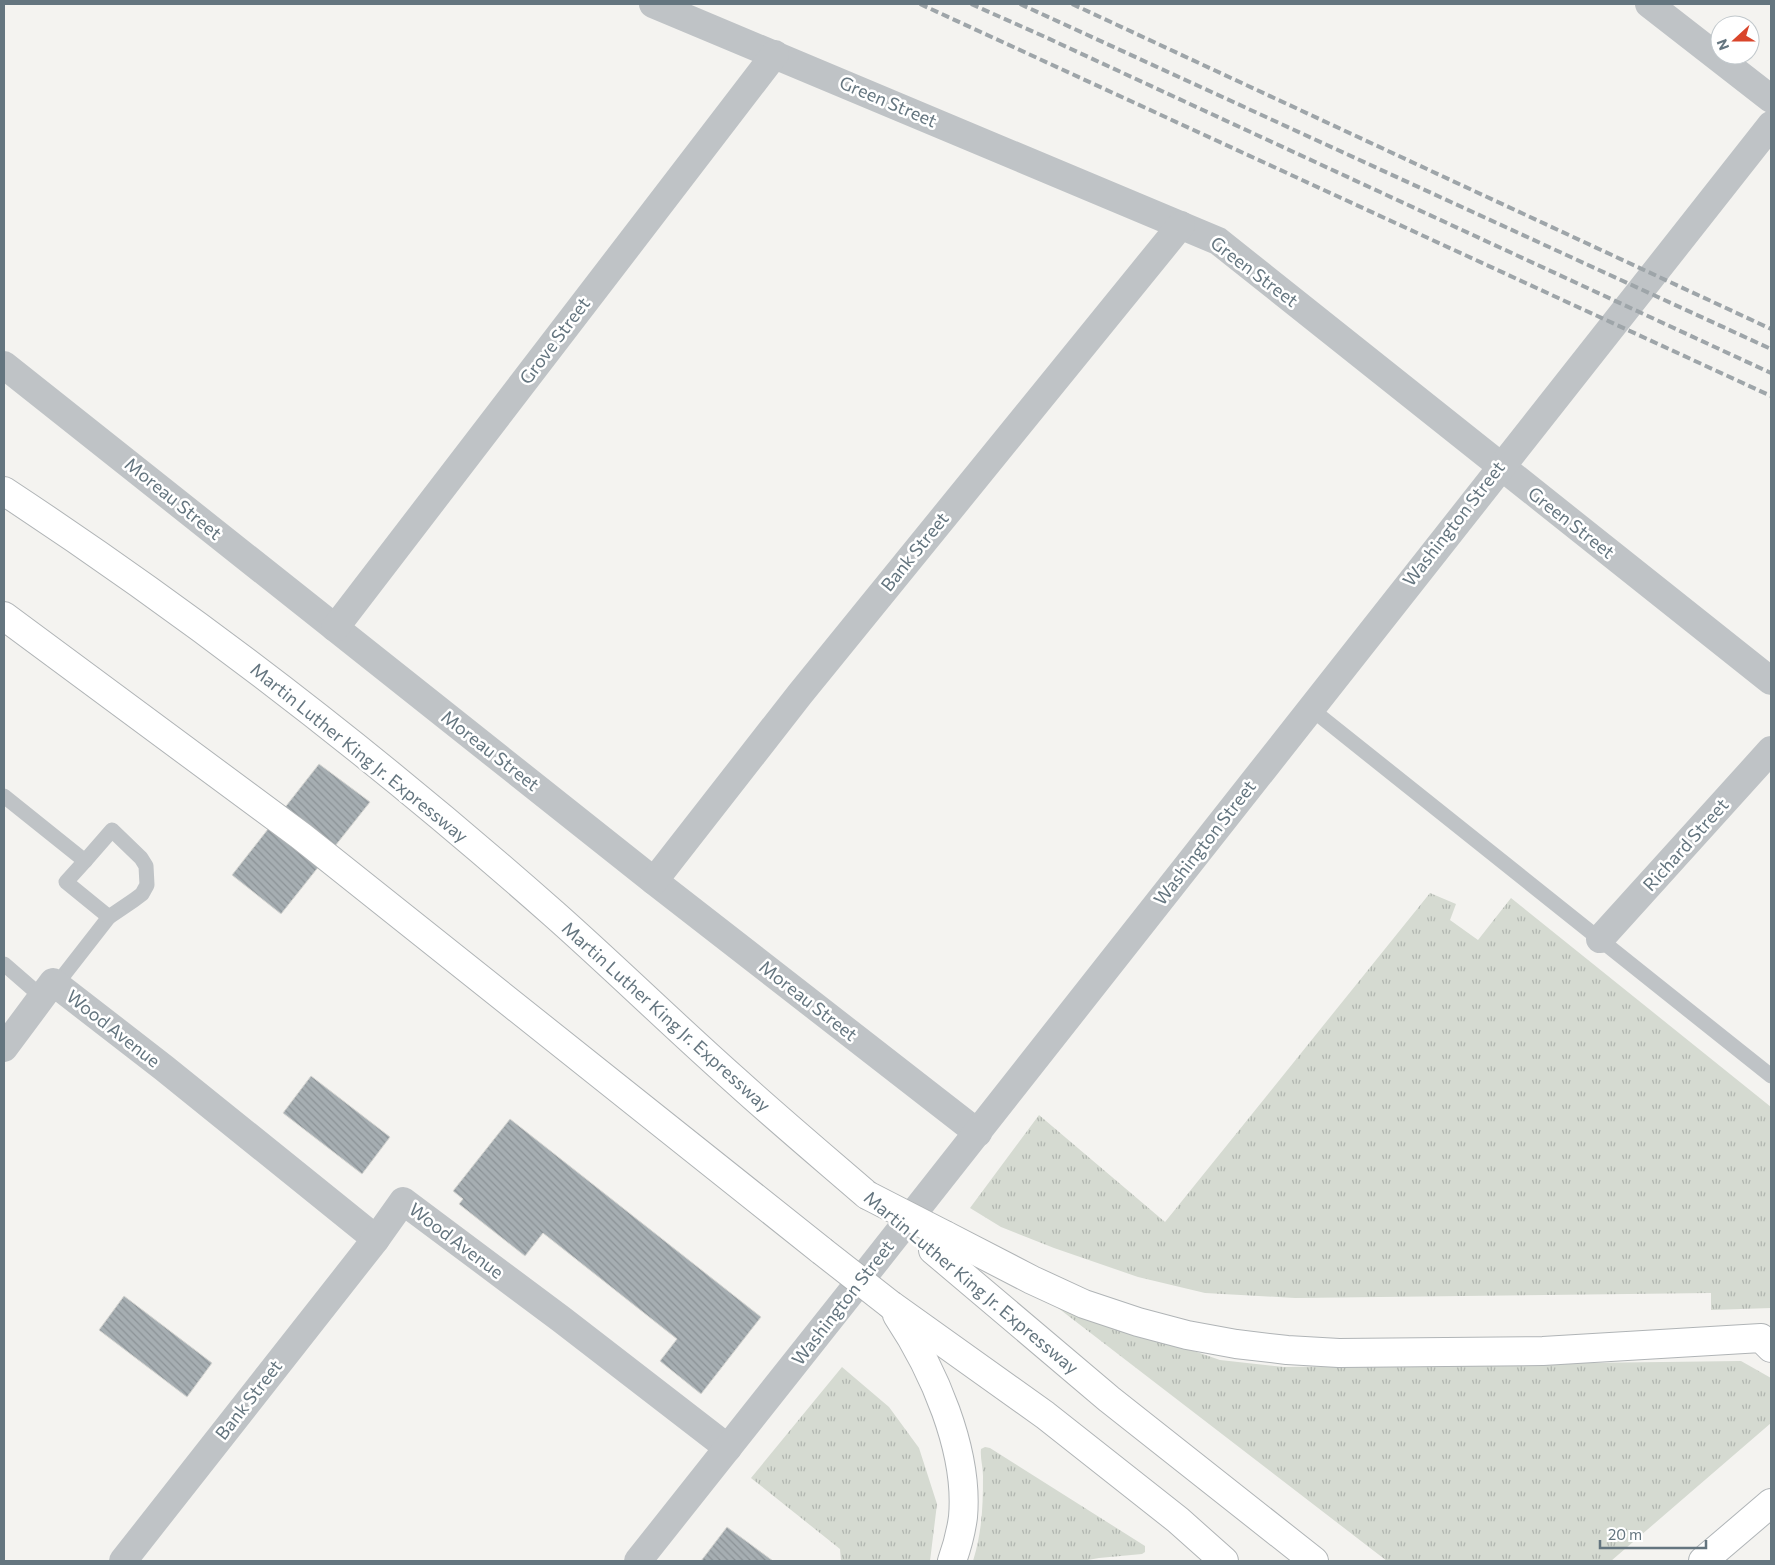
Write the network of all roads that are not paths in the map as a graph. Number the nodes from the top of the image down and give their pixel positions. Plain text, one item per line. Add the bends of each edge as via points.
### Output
1 (653, 4) edge
2 (1649, 4) edge
3 (775, 54) junction
4 (1771, 99) edge
5 (1771, 125) edge
6 (1181, 225) junction
7 (4, 365) edge
8 (1500, 466) junction
9 (4, 491) edge
10 (4, 616) edge
11 (335, 628) junction
12 (1771, 681) edge
13 (1310, 708) junction
14 (1771, 750) edge
15 (4, 796) edge
16 (85, 861) junction
17 (654, 881) junction
18 (109, 917) junction
19 (1600, 939) junction
20 (4, 964) edge
21 (49, 991) junction
22 (4, 1048) edge
23 (1771, 1076) edge
24 (978, 1133) junction
25 (376, 1239) junction
26 (939, 1243) junction
27 (891, 1305) junction
28 (1768, 1341) edge
29 (728, 1448) junction
30 (1771, 1503) edge
31 (123, 1561) edge
32 (638, 1561) edge
33 (952, 1561) edge
34 (1224, 1561) edge
35 (1314, 1561) edge
36 (1703, 1561) edge

1 - 3 street, Green Street
2 - 4 street
3 - 6 street, Green Street
3 - 11 street, Grove Street
5 - 8 street, Washington Street
6 - 8 street, Green Street via 1218,241
6 - 17 street, Bank Street via 800,694
7 - 11 street, Moreau Street
8 - 12 street, Green Street
8 - 13 street, Washington Street
9 - 26 main road, Martin Luther King Jr. Expressway, bridge via 165,601 338,733 554,914 735,1081 867,1194
10 - 27 main road, bridge via 301,836
11 - 17 street, Moreau Street
13 - 19 lane
13 - 24 street, Washington Street
14 - 19 street, Richard Street
15 - 16 lane
16 - 18 lane via 66,882
16 - 18 lane via 112,830 146,866 147,885 142,894
17 - 24 street, Moreau Street
18 - 21 lane
19 - 23 lane
20 - 21 lane
21 - 22 street
21 - 25 street, Wood Avenue via 164,1068
24 - 29 street, Washington Street
25 - 29 street, Wood Avenue via 403,1201
25 - 31 street, Bank Street
26 - 28 main road via 1084,1304 1187,1335 1236,1344 1340,1352 1543,1351
26 - 35 main road, Martin Luther King Jr. Expressway via 1109,1400
27 - 33 main road via 939,1394 958,1456 963,1516
27 - 34 main road via 1045,1415 1178,1520
29 - 32 street, Washington Street
30 - 36 main road

